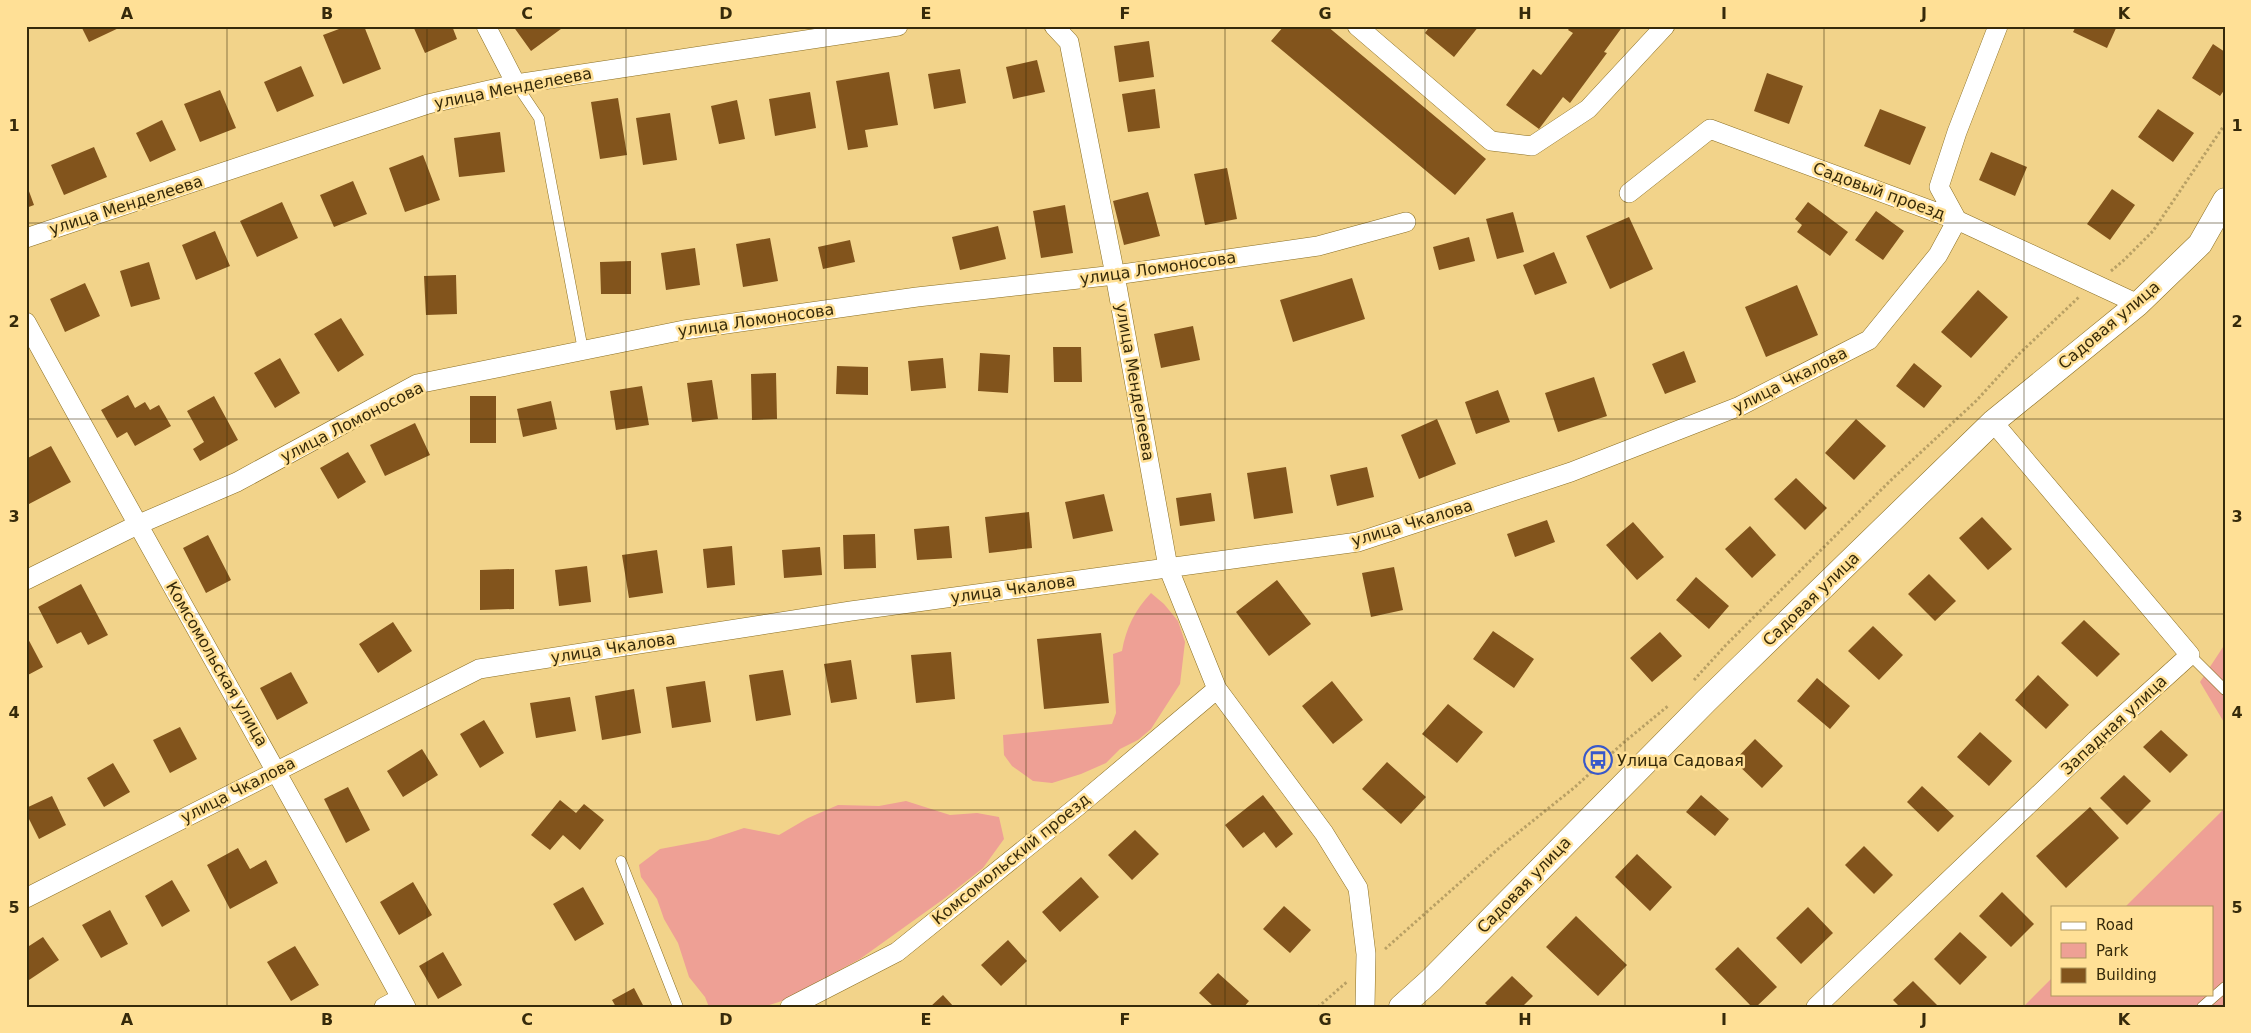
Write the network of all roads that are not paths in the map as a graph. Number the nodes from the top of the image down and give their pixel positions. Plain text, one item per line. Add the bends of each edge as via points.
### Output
1 (486, 26) edge
2 (898, 26) edge
3 (1054, 26) edge
4 (1665, 26) edge
5 (1998, 26) edge
6 (1363, 28) edge
7 (516, 84) junction
8 (1629, 193) dead end
9 (2225, 200) edge
10 (1957, 220) junction
11 (1406, 222) dead end
12 (26, 238) edge
13 (1115, 275) junction
14 (2138, 304) junction
15 (26, 322) edge
16 (583, 350) junction
17 (1993, 422) junction
18 (137, 525) junction
19 (1168, 567) junction
20 (26, 580) edge
21 (2190, 655) junction
22 (1216, 689) junction
23 (2225, 690) edge
24 (277, 770) junction
25 (621, 861) dead end
26 (26, 898) edge
27 (2225, 987) edge
28 (403, 1002) edge
29 (384, 1007) edge
30 (678, 1007) edge
31 (790, 1007) edge
32 (1365, 1007) edge
33 (1402, 1007) edge
34 (1816, 1007) edge
35 (2202, 1007) edge

1 - 7 street
2 - 7 street, улица Менделеева
3 - 13 street, улица Менделеева via 1069,42
4 - 6 street via 1588,109 1532,146 1491,141
5 - 10 street via 1938,187
7 - 12 street, улица Менделеева via 428,104
7 - 16 lane via 539,118
8 - 10 street, Садовый проезд via 1710,129
9 - 14 street, Садовая улица via 2200,244
10 - 14 street, Садовый проезд
10 - 19 street, улица Чкалова via 1938,255 1869,340 1740,406 1571,472 1358,542
11 - 13 street, улица Ломоносова via 1318,246
13 - 16 street, улица Ломоносова via 917,297 684,330
13 - 19 street, улица Менделеева
14 - 17 street, Садовая улица
15 - 18 street, Комсомольская улица
16 - 18 street, улица Ломоносова via 417,384 237,482
17 - 21 street
17 - 33 street, Садовая улица via 1706,701
18 - 20 street, улица Ломоносова
18 - 24 street, Комсомольская улица
19 - 22 street, улица Менделеева
19 - 24 street, улица Чкалова via 850,611 480,669
21 - 23 lane
21 - 34 street, Западная улица via 2096,740
22 - 31 street, Комсомольский проезд via 897,952
22 - 32 street, улица Менделеева via 1324,833 1358,888 1366,965
24 - 26 street, улица Чкалова
24 - 28 street, Комсомольская улица
25 - 30 lane
27 - 35 lane
28 - 29 street

